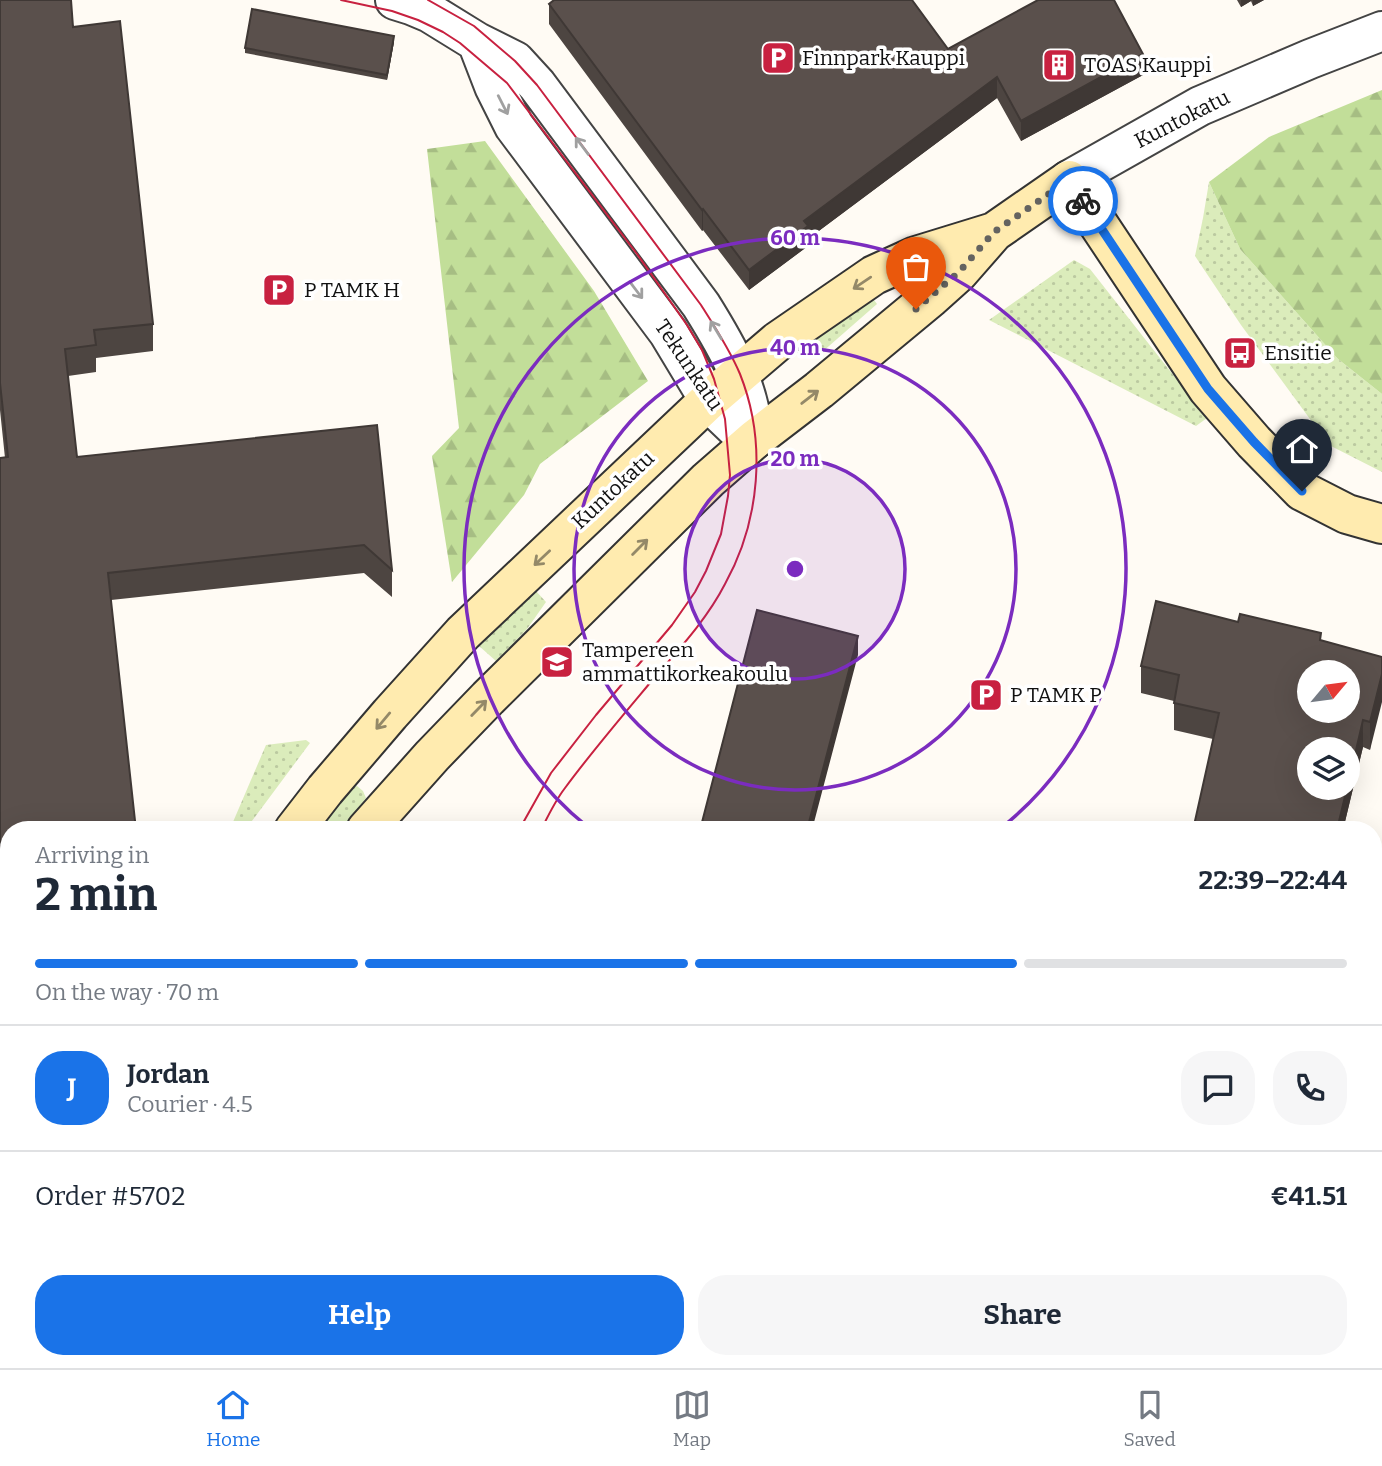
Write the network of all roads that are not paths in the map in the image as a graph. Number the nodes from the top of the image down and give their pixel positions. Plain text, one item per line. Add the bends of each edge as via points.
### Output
1 (395, 0) edge
2 (1382, 31) edge
3 (477, 42) junction
4 (1069, 180) junction
5 (994, 232) junction
6 (740, 374) junction
7 (709, 400) junction
8 (755, 439) junction
9 (1382, 524) edge
10 (302, 821) edge
11 (374, 821) edge

1 - 3 street, Tekunkatu via 430,13
2 - 4 street, Kuntokatu via 1200,106
6 -> 3 street, Tekunkatu via 701,305 537,85 515,61
3 -> 7 street, Tekunkatu via 514,127 668,332
4 - 5 street, Kuntokatu
4 - 9 street via 1208,389 1254,442 1302,491 1347,514
5 -> 6 street, Kuntokatu via 874,275 778,341
8 -> 5 street, Kuntokatu via 930,298
6 - 7 street, Kuntokatu
6 - 8 street, Tekunkatu
7 - 8 street, Tekunkatu via 741,433
7 -> 10 street, Kuntokatu via 450,646
11 -> 8 street, Kuntokatu via 488,698

